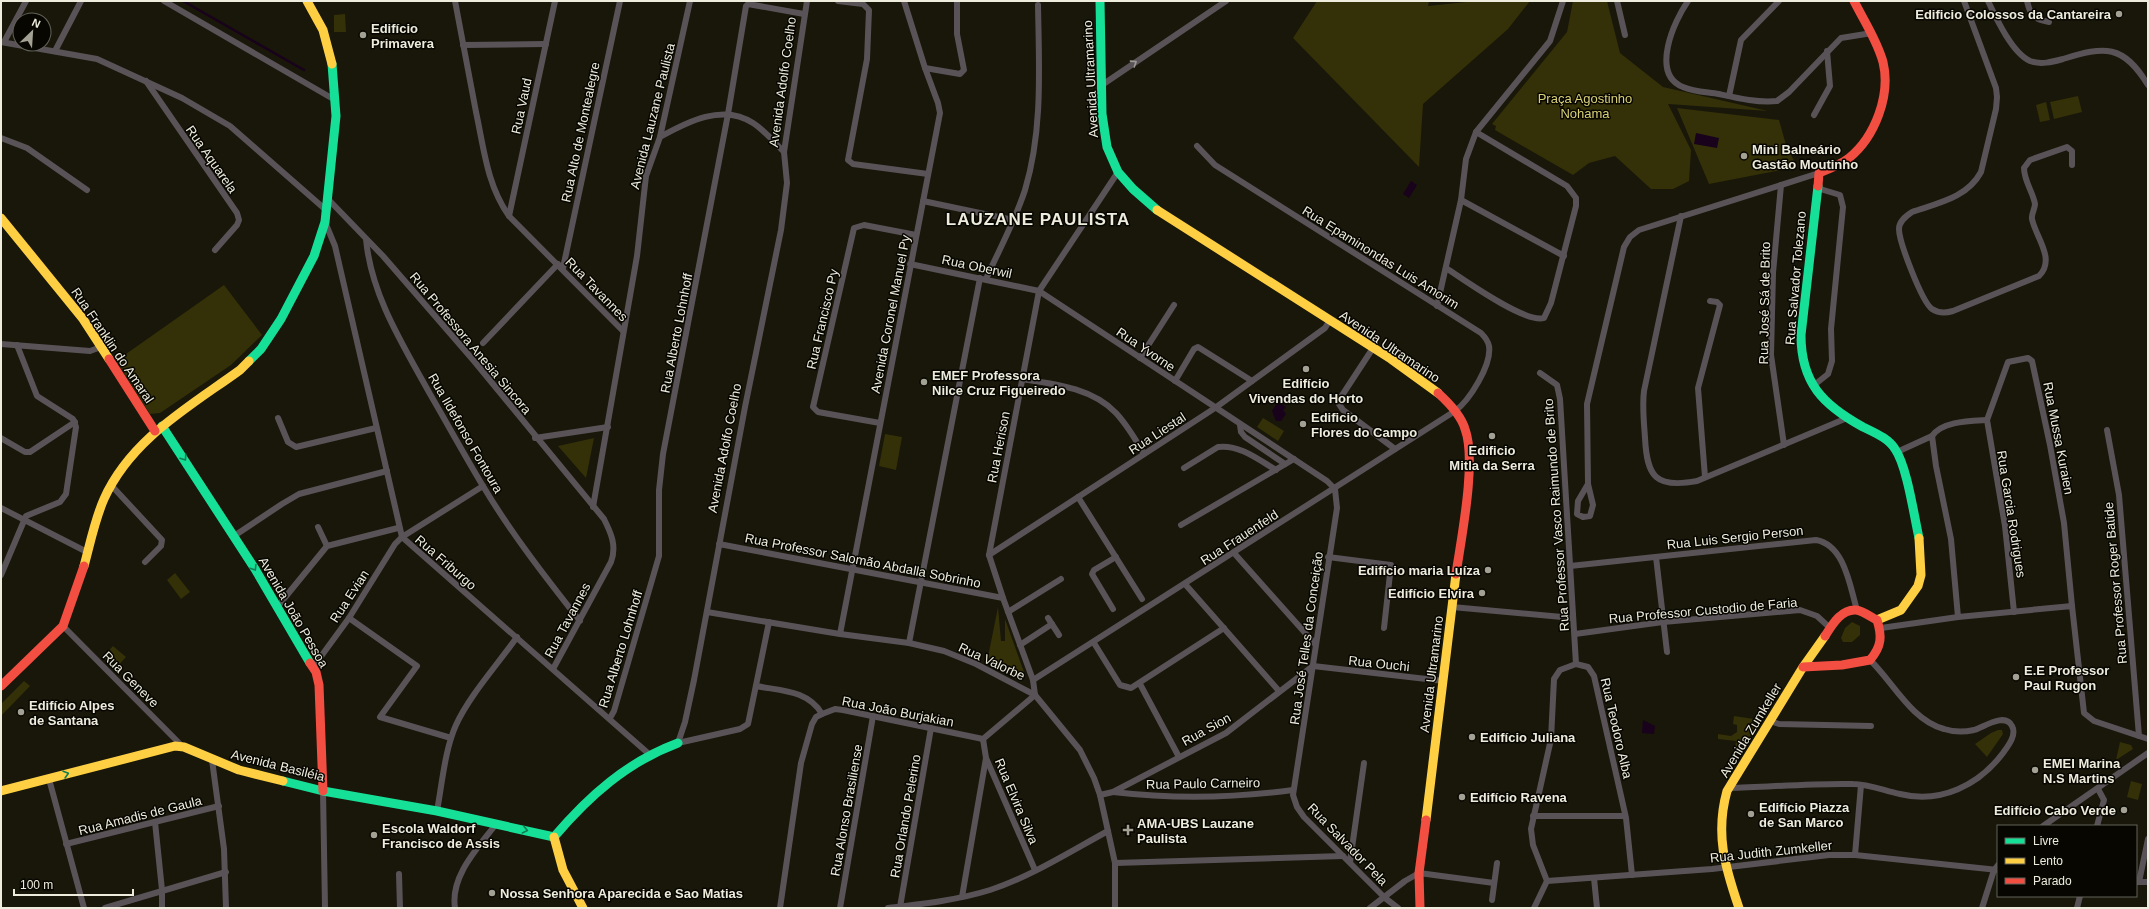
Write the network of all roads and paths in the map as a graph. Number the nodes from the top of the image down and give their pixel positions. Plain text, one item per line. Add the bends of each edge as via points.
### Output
1 (26, 1) edge
2 (81, 1) edge
3 (164, 1) edge
4 (308, 1) edge
5 (455, 1) edge
6 (556, 1) edge
7 (620, 1) edge
8 (690, 1) edge
9 (807, 1) edge
10 (838, 1) edge
11 (904, 1) edge
12 (956, 1) edge
13 (1100, 1) edge
14 (1226, 1) edge
15 (1563, 1) edge
16 (1617, 1) edge
17 (1688, 1) edge
18 (1779, 1) edge
19 (1854, 1) edge
20 (1964, 1) edge
21 (1988, 1) edge
22 (2027, 1) edge
23 (1038, 5) dead end
24 (804, 14) junction
25 (2050, 22) dead end
26 (1872, 33) junction
27 (1625, 35) dead end
28 (2, 42) edge
29 (463, 44) junction
30 (546, 44) junction
31 (55, 50) junction
32 (1826, 52) junction
33 (925, 68) junction
34 (145, 80) junction
35 (1102, 85) junction
36 (2148, 85) edge
37 (1729, 96) junction
38 (335, 100) junction
39 (728, 114) junction
40 (1814, 115) dead end
41 (1476, 132) junction
42 (660, 137) junction
43 (1, 138) edge
44 (1197, 146) dead end
45 (784, 152) junction
46 (2072, 165) dead end
47 (1118, 172) junction
48 (1818, 173) junction
49 (928, 174) junction
50 (1781, 185) junction
51 (1817, 188) junction
52 (87, 190) dead end
53 (327, 198) junction
54 (1461, 200) junction
55 (923, 201) junction
56 (326, 210) junction
57 (509, 216) junction
58 (1681, 216) junction
59 (1, 218) edge
60 (1013, 220) junction
61 (325, 222) junction
62 (916, 235) junction
63 (366, 239) junction
64 (215, 250) dead end
65 (1564, 256) junction
66 (910, 264) junction
67 (560, 266) junction
68 (1446, 268) junction
69 (983, 278) junction
70 (1039, 291) junction
71 (1710, 301) dead end
72 (1174, 305) dead end
73 (1436, 306) junction
74 (1330, 320) junction
75 (623, 331) junction
76 (2, 343) edge
77 (483, 343) dead end
78 (17, 345) junction
79 (101, 347) junction
80 (1373, 348) junction
81 (1140, 358) junction
82 (1540, 373) dead end
83 (1022, 379) junction
84 (1174, 381) junction
85 (1252, 381) junction
86 (1813, 386) junction
87 (1215, 408) junction
88 (1455, 411) junction
89 (278, 418) dead end
90 (1847, 418) junction
91 (1986, 420) junction
92 (75, 422) junction
93 (880, 423) junction
94 (1240, 425) junction
95 (608, 427) junction
96 (376, 428) junction
97 (158, 429) junction
98 (2107, 430) dead end
99 (1932, 436) junction
100 (1, 438) edge
101 (535, 438) junction
102 (1784, 445) junction
103 (1395, 449) junction
104 (1897, 452) junction
105 (1144, 454) junction
106 (1294, 459) junction
107 (1285, 464) junction
108 (1184, 468) dead end
109 (1276, 470) junction
110 (387, 471) junction
111 (1705, 477) junction
112 (1588, 484) junction
113 (111, 485) junction
114 (483, 486) junction
115 (1335, 489) junction
116 (1078, 497) junction
117 (593, 507) junction
118 (1, 508) edge
119 (23, 520) junction
120 (1181, 525) dead end
121 (318, 527) dead end
122 (398, 528) junction
123 (234, 536) junction
124 (402, 537) junction
125 (719, 544) junction
126 (327, 546) junction
127 (87, 552) junction
128 (1234, 553) junction
129 (989, 555) junction
130 (1116, 557) junction
131 (1328, 557) junction
132 (1656, 557) junction
133 (145, 562) dead end
134 (1570, 566) junction
135 (852, 570) junction
136 (1, 575) edge
137 (1061, 579) dead end
138 (920, 584) junction
139 (1185, 584) junction
140 (1003, 598) junction
141 (1142, 599) dead end
142 (278, 606) junction
143 (2072, 606) junction
144 (1452, 607) junction
145 (1113, 609) dead end
146 (1857, 610) junction
147 (707, 612) junction
148 (1008, 612) junction
149 (2014, 612) junction
150 (1958, 617) junction
151 (349, 618) junction
152 (1048, 618) dead end
153 (1574, 618) junction
154 (580, 621) junction
155 (769, 622) junction
156 (1663, 622) junction
157 (1052, 624) junction
158 (1879, 624) junction
159 (63, 626) junction
160 (1829, 627) junction
161 (1224, 628) junction
162 (1384, 628) dead end
163 (840, 634) junction
164 (1575, 634) junction
165 (1059, 636) dead end
166 (517, 637) junction
167 (909, 643) junction
168 (1094, 643) junction
169 (1315, 644) junction
170 (1020, 645) junction
171 (1667, 652) dead end
172 (1870, 660) junction
173 (1576, 664) junction
174 (314, 666) junction
175 (1313, 666) junction
176 (1803, 667) junction
177 (553, 668) junction
178 (1034, 680) junction
179 (1444, 681) junction
180 (2, 683) edge
181 (1140, 684) junction
182 (756, 686) junction
183 (1279, 691) junction
184 (1035, 695) junction
185 (822, 714) junction
186 (873, 716) junction
187 (610, 718) junction
188 (1770, 721) junction
189 (1871, 726) dead end
190 (931, 728) junction
191 (683, 729) junction
192 (2139, 736) junction
193 (451, 738) junction
194 (983, 739) junction
195 (2148, 739) edge
196 (690, 740) junction
197 (678, 742) junction
198 (184, 747) junction
199 (2148, 753) edge
200 (649, 754) junction
201 (1180, 757) junction
202 (986, 758) junction
203 (212, 760) junction
204 (1364, 763) dead end
205 (49, 779) junction
206 (1861, 785) junction
207 (1729, 788) junction
208 (2098, 789) junction
209 (323, 790) junction
210 (1293, 790) junction
211 (1, 791) edge
212 (1113, 792) junction
213 (1100, 795) junction
214 (219, 806) junction
215 (437, 811) junction
216 (1533, 816) junction
217 (1625, 816) junction
218 (155, 822) junction
219 (496, 824) junction
220 (2044, 825) edge
221 (2097, 825) edge
222 (1108, 831) junction
223 (554, 837) junction
224 (2148, 839) edge
225 (66, 844) junction
226 (1855, 855) junction
227 (1343, 856) junction
228 (1350, 862) junction
229 (1115, 863) junction
230 (1497, 863) dead end
231 (1725, 867) junction
232 (1997, 868) edge
233 (1035, 870) junction
234 (226, 872) junction
235 (1419, 873) junction
236 (399, 874) dead end
237 (1632, 875) junction
238 (1594, 878) junction
239 (1547, 881) junction
240 (2137, 882) edge
241 (2148, 882) edge
242 (1494, 883) junction
243 (162, 890) junction
244 (962, 897) junction
245 (2080, 897) edge
246 (1385, 898) junction
247 (1492, 900) dead end
248 (900, 907) junction
249 (84, 908) edge
250 (105, 908) edge
251 (162, 908) edge
252 (226, 908) edge
253 (325, 908) edge
254 (400, 908) edge
255 (455, 908) edge
256 (583, 908) edge
257 (780, 908) edge
258 (840, 908) edge
259 (888, 908) edge
260 (1115, 908) edge
261 (1370, 908) edge
262 (1398, 908) edge
263 (1420, 908) edge
264 (1534, 908) edge
265 (1597, 908) edge
266 (1739, 908) edge
267 (1982, 908) edge
268 (2077, 908) edge

1 - 28 street
2 - 31 street
3 - 38 street
4 - 38 street via 323,30 331,56
5 - 29 street, Rua Tavannes
6 - 30 street, Rua Vaud
7 - 67 street, Rua Alto de Montealegre
8 - 42 street, Avenida Lauzane Paulista
9 - 24 street, Avenida Adolfo Coelho
10 - 49 street via 863,4 869,10 867,59 848,160 853,164
11 - 33 street, Avenida Coronel Manuel Py
12 - 33 street via 964,70 960,74
13 - 35 street, Avenida Ultramarino
35 -> 14 street
15 - 41 street via 1550,41
16 - 27 street
17 - 37 street via 1674,27 1668,49 1666,65 1669,76 1683,87
18 - 37 street via 1741,40
19 - 26 street
20 - 46 street via 1996,88 1996,108 1981,172 1976,182 1960,195 1912,212 1905,217 1899,228 1900,238 1917,284 1933,310 1953,311 2039,276 2044,271 2046,255 2032,218 2035,205 2024,168 2030,160 2066,147 2072,151
21 - 36 street via 2011,42 2019,53 2029,60 2050,63 2085,52 2116,53 2129,60
22 - 25 street via 2029,12 2039,21
23 - 60 street via 1039,110 1025,189
24 - 39 street, Rua Alberto Lohnhoff via 747,5
24 - 45 street, Avenida Adolfo Coelho
26 - 32 street via 1841,38
26 - 48 street via 1884,63 1886,79 1879,110 1860,147 1848,159
28 - 31 street
29 - 30 street
29 - 57 street, Rua Tavannes via 491,184 496,197
30 - 57 street, Rua Vaud
31 - 34 street via 97,59
32 - 37 street via 1789,92 1777,101
32 - 40 street via 1830,86
33 - 49 street, Avenida Coronel Manuel Py via 940,113
34 - 56 street via 189,101 230,126
34 - 64 street, Rua Aquarela via 237,213 237,224
35 - 47 street, Avenida Ultramarino via 1105,134 1111,159
38 - 53 street via 336,116
39 - 42 street via 685,123
39 - 45 street via 753,123
39 - 187 street, Rua Alberto Lohnhoff via 663,454 659,490 659,556 614,712
41 - 54 street via 1466,158
41 - 65 street via 1572,191 1576,198 1576,206
42 - 75 street, Avenida Lauzane Paulista via 646,176 637,256
43 - 52 street via 27,148
44 - 73 street, Rua Epaminondas Luis Amorim via 1215,165
45 - 125 street, Avenida Adolfo Coelho via 787,183 781,230
47 - 70 street, Rua Herison
47 - 74 street, Avenida Ultramarino via 1155,209
48 - 50 street
48 - 51 street, Rua Salvador Tolezano
49 - 55 street, Avenida Coronel Manuel Py
50 - 58 street
50 - 102 street, Rua José Sá de Brito via 1773,272 1771,355
51 - 86 street, Rua Salvador Tolezano via 1801,335 1802,354
51 - 86 street via 1840,195 1843,206 1831,329 1832,361 1828,374
53 - 56 street
53 - 63 street, Rua Professora Anesia Sincora
54 - 65 street
54 - 68 street
55 - 60 street
55 - 62 street, Avenida Coronel Manuel Py
56 - 61 street
57 - 67 street, Rua Tavannes
58 - 111 street via 1646,377 1643,405 1646,461 1650,471 1659,479 1670,483 1684,483
58 - 112 street via 1639,230 1630,237 1624,247 1587,404
59 - 79 street, Rua Franklin do Amaral via 64,295
60 - 69 street
61 - 96 street, Rua Friburgo via 335,246
61 - 97 street via 306,273 262,348 240,370
62 - 66 street, Avenida Coronel Manuel Py
62 - 93 street, Rua Francisco Py via 864,225 854,228 813,407 818,412
63 - 101 street, Rua Professora Anesia Sincora via 474,360
63 - 114 street, Rua Ildefonso Fontoura via 367,255 385,310
65 - 68 street via 1547,314 1538,320 1519,313
66 - 69 street, Rua Oberwil
66 - 93 street, Avenida Coronel Manuel Py
67 - 75 street, Rua Tavannes
67 - 77 street
68 - 73 street
69 - 70 street, Rua Oberwil
69 - 138 street
70 - 81 street, Rua Yvorne
70 - 83 street, Rua Herison
71 - 111 street via 1720,305 1698,388
72 - 81 street
73 - 88 street, Rua Epaminondas Luis Amorim via 1481,334 1489,344 1489,354 1473,392
74 - 80 street, Avenida Ultramarino
74 - 85 street, Rua Liestal via 1324,328
75 - 95 street, Rua Tavannes
76 - 78 street
78 - 79 street via 90,351
78 - 92 street via 37,396
79 - 97 street, Rua Franklin do Amaral
80 - 88 street, Avenida Ultramarino via 1421,381
80 - 103 street via 1339,400 1339,406
81 - 84 street, Rua Yvorne
82 - 134 street, Rua Professor Vasco Raimundo de Brito via 1552,381 1559,392
83 - 105 street via 1066,386 1089,395 1115,412
83 - 129 street, Rua Herison
84 - 85 street via 1194,349 1198,347
84 - 87 street, Rua Yvorne
85 - 87 street, Rua Liestal
86 - 90 street, Rua Salvador Tolezano via 1820,397
87 - 94 street, Rua Yvorne
87 - 105 street, Rua Liestal
88 - 103 street, Rua Frauenfeld
88 - 144 street, Avenida Ultramarino via 1465,430 1469,450 1466,498
89 - 96 street via 288,442 296,447
90 - 102 street
90 - 104 street, Rua Salvador Tolezano via 1886,439
91 - 99 street via 1948,426 1937,430
91 - 143 street, Rua Mussa Kuraien via 2008,362 2030,358 2064,522
91 - 149 street, Rua Garcia Rodrigues via 2005,526
92 - 100 street via 30,452 25,452
92 - 119 street via 66,494 60,502 33,512
93 - 135 street, Avenida Coronel Manuel Py
94 - 106 street, Rua Yvorne
94 - 107 street, Rua Yvorne via 1245,438
95 - 101 street
95 - 117 street, Rua Tavannes
96 - 110 street, Rua Friburgo
97 - 113 street via 137,448
97 -> 123 street, Avenida João Pessoa
98 - 192 street, Rua Professor Roger Batide via 2119,495
99 - 104 street
99 - 150 street via 1951,539
101 - 117 street, Rua Professora Anesia Sincora
102 - 111 street
103 - 115 street, Rua Frauenfeld
104 - 158 street, Rua Salvador Tolezano via 1917,527 1921,575 1918,586 1901,610
105 - 116 street, Rua Liestal
106 - 107 street
106 - 115 street, Rua Yvorne
107 - 109 street
108 - 109 street via 1218,447 1224,446 1240,450
109 - 120 street
110 - 122 street, Rua Friburgo
110 - 123 street via 299,494
112 - 112 street via 1593,505 1590,516 1583,518 1577,514 1576,506
113 - 127 street
113 - 133 street via 162,540 161,546
114 - 124 street, Rua Evian
114 - 154 street, Rua Ildefonso Fontoura via 532,558
115 - 128 street, Rua Frauenfeld
115 - 131 street, Rua José Telles da Conceição via 1337,508
116 - 129 street, Rua Liestal
116 - 130 street
117 - 154 street, Rua Tavannes via 604,519 610,531 614,554
118 - 119 street
119 - 127 street
119 - 136 street
121 - 126 street
122 - 124 street, Rua Friburgo
122 - 126 street
123 -> 142 street, Avenida João Pessoa
124 - 151 street, Rua Evian via 389,553
124 - 166 street, Rua Friburgo
125 - 135 street, Rua Professor Salomão Abdalla Sobrinho
125 - 147 street, Avenida Adolfo Coelho
126 - 142 street
127 - 159 street
128 - 139 street, Rua Frauenfeld
128 - 169 street
129 - 140 street, Rua Herison
130 - 141 street
130 - 145 street via 1094,570 1092,574
131 - 162 street via 1391,565
131 - 169 street, Rua José Telles da Conceição
132 - 134 street, Rua Luis Sergio Person
132 - 146 street, Rua Luis Sergio Person via 1807,540 1821,541 1836,551
132 - 156 street
134 - 153 street, Rua Professor Vasco Raimundo de Brito
135 - 138 street, Rua Professor Salomão Abdalla Sobrinho
135 - 163 street, Avenida Coronel Manuel Py
137 - 148 street
138 - 140 street, Rua Professor Salomão Abdalla Sobrinho
138 - 167 street
139 - 161 street
139 - 168 street, Rua Frauenfeld
140 - 148 street, Rua Herison
142 - 174 street, Avenida João Pessoa
143 - 149 street
143 - 192 street via 2084,713 2094,721
144 - 153 street
144 - 179 street, Avenida Ultramarino
146 - 158 street
146 - 160 street, Avenida Zumkeller via 1846,612
147 - 155 street, Rua Valorbe
147 - 191 street, Avenida Adolfo Coelho
148 - 170 street, Rua Herison
149 - 150 street
150 - 158 street
151 - 174 street, Rua Evian
151 - 193 street via 417,666 380,717
152 - 157 street
153 - 164 street, Rua Professor Vasco Raimundo de Brito
154 - 177 street, Rua Tavannes
155 - 163 street, Rua Valorbe
155 - 182 street
156 - 160 street, Rua Professor Custodio de Faria via 1800,610 1817,616
156 - 164 street, Rua Professor Custodio de Faria
156 - 171 street
157 - 165 street
157 - 170 street
158 - 172 street via 1880,642
159 - 180 street
159 - 198 street, Rua Geneve
160 - 176 street, Avenida Zumkeller
161 - 181 street
161 - 183 street
163 - 167 street, Rua Valorbe
164 - 173 street, Rua Professor Vasco Raimundo de Brito
166 - 177 street, Rua Friburgo
166 - 193 street via 465,708
167 - 184 street, Rua Valorbe via 964,658
168 - 178 street, Rua Frauenfeld
168 - 181 street via 1120,685 1131,688
169 - 175 street, Rua José Telles da Conceição
170 - 178 street, Rua Herison
172 - 176 street via 1842,665
172 - 206 street via 1918,715 1931,724 1959,731 1974,730 2000,720 2007,720 2014,733 2010,745 1997,762 1965,787 1947,794 1931,797 1902,795
173 - 216 street via 1560,670 1554,679 1551,739
173 - 217 street, Rua Teodoro Alba via 1588,667 1593,674
174 - 209 street, Avenida João Pessoa via 319,684
175 - 179 street, Rua Ouchi
175 - 183 street, Rua Sion
175 - 210 street, Rua José Telles da Conceição
176 - 188 street, Avenida Zumkeller
177 - 187 street, Rua Friburgo
178 - 184 street, Rua Herison
179 - 235 street, Avenida Ultramarino
181 - 201 street
182 - 185 street via 803,695 814,702
182 - 196 street via 748,724 740,729
183 - 201 street, Rua Sion via 1226,732
184 - 194 street
184 - 213 street, Rua Valorbe via 1080,750
185 - 186 street, Rua João Burjakian via 835,709
185 - 257 street via 812,724 802,763
186 - 190 street, Rua João Burjakian
186 - 258 street, Rua Alonso Brasiliense
187 - 200 street, Rua Friburgo
188 - 189 street via 1779,724
188 - 207 street, Avenida Zumkeller
190 - 194 street, Rua João Burjakian
190 - 248 street, Rua Orlando Pelerino
191 - 196 street
191 - 197 street, Avenida Adolfo Coelho
192 - 195 street
193 - 215 street
194 - 202 street, Rua Elvira Silva
196 - 197 street
197 - 200 street
198 - 203 street, Avenida Basiléia
205 -> 198 street, Avenida Basiléia via 168,747
199 - 208 street
200 - 223 street via 581,806
201 - 212 street, Rua Sion
202 - 233 street, Rua Elvira Silva
202 - 244 street
203 - 209 street, Avenida Basiléia via 239,770
203 - 214 street
204 - 228 street
205 - 211 street, Avenida Basiléia
205 - 225 street
206 - 207 street
206 - 226 street
207 - 231 street, Avenida Zumkeller via 1722,805 1720,826
208 - 220 street
208 - 221 street via 2104,800
209 - 215 street, Avenida Basiléia
209 - 253 street, Avenida João Pessoa
210 - 212 street, Rua Paulo Carneiro via 1225,796 1155,796
210 - 227 street, Rua Salvador Pela via 1294,801 1304,817
212 - 213 street, Rua Sion
213 - 222 street, Rua Valorbe
214 - 218 street, Rua Amadis de Gaula
214 - 234 street
215 - 219 street, Avenida Basiléia
216 - 217 street
216 - 239 street via 1531,836
217 - 237 street, Rua Teodoro Alba
218 - 225 street, Rua Amadis de Gaula
218 - 243 street
219 -> 223 street, Avenida Basiléia
219 - 255 street via 461,874 455,891
222 - 229 street, Rua Valorbe
222 - 233 street
223 - 256 street via 563,870
224 - 240 street
225 - 249 street
226 - 231 street, Rua Judith Zumkeller via 1829,855
226 - 232 street, Rua Judith Zumkeller
227 - 228 street, Rua Salvador Pela
227 - 229 street
228 - 246 street, Rua Salvador Pela
229 - 260 street, Rua Valorbe
230 - 242 street
231 - 237 street, Rua Judith Zumkeller
231 - 266 street, Avenida Zumkeller
232 - 267 street
233 - 244 street via 991,890
234 - 243 street
234 - 252 street
235 - 242 street
235 - 246 street
235 - 263 street, Avenida Ultramarino
236 - 254 street
237 - 238 street, Rua Judith Zumkeller
238 - 239 street, Rua Judith Zumkeller
238 - 265 street
239 - 264 street
240 - 241 street
242 - 247 street
243 - 250 street
243 - 251 street
244 - 248 street
245 - 268 street
246 - 261 street
246 - 262 street, Rua Salvador Pela
248 - 259 street

